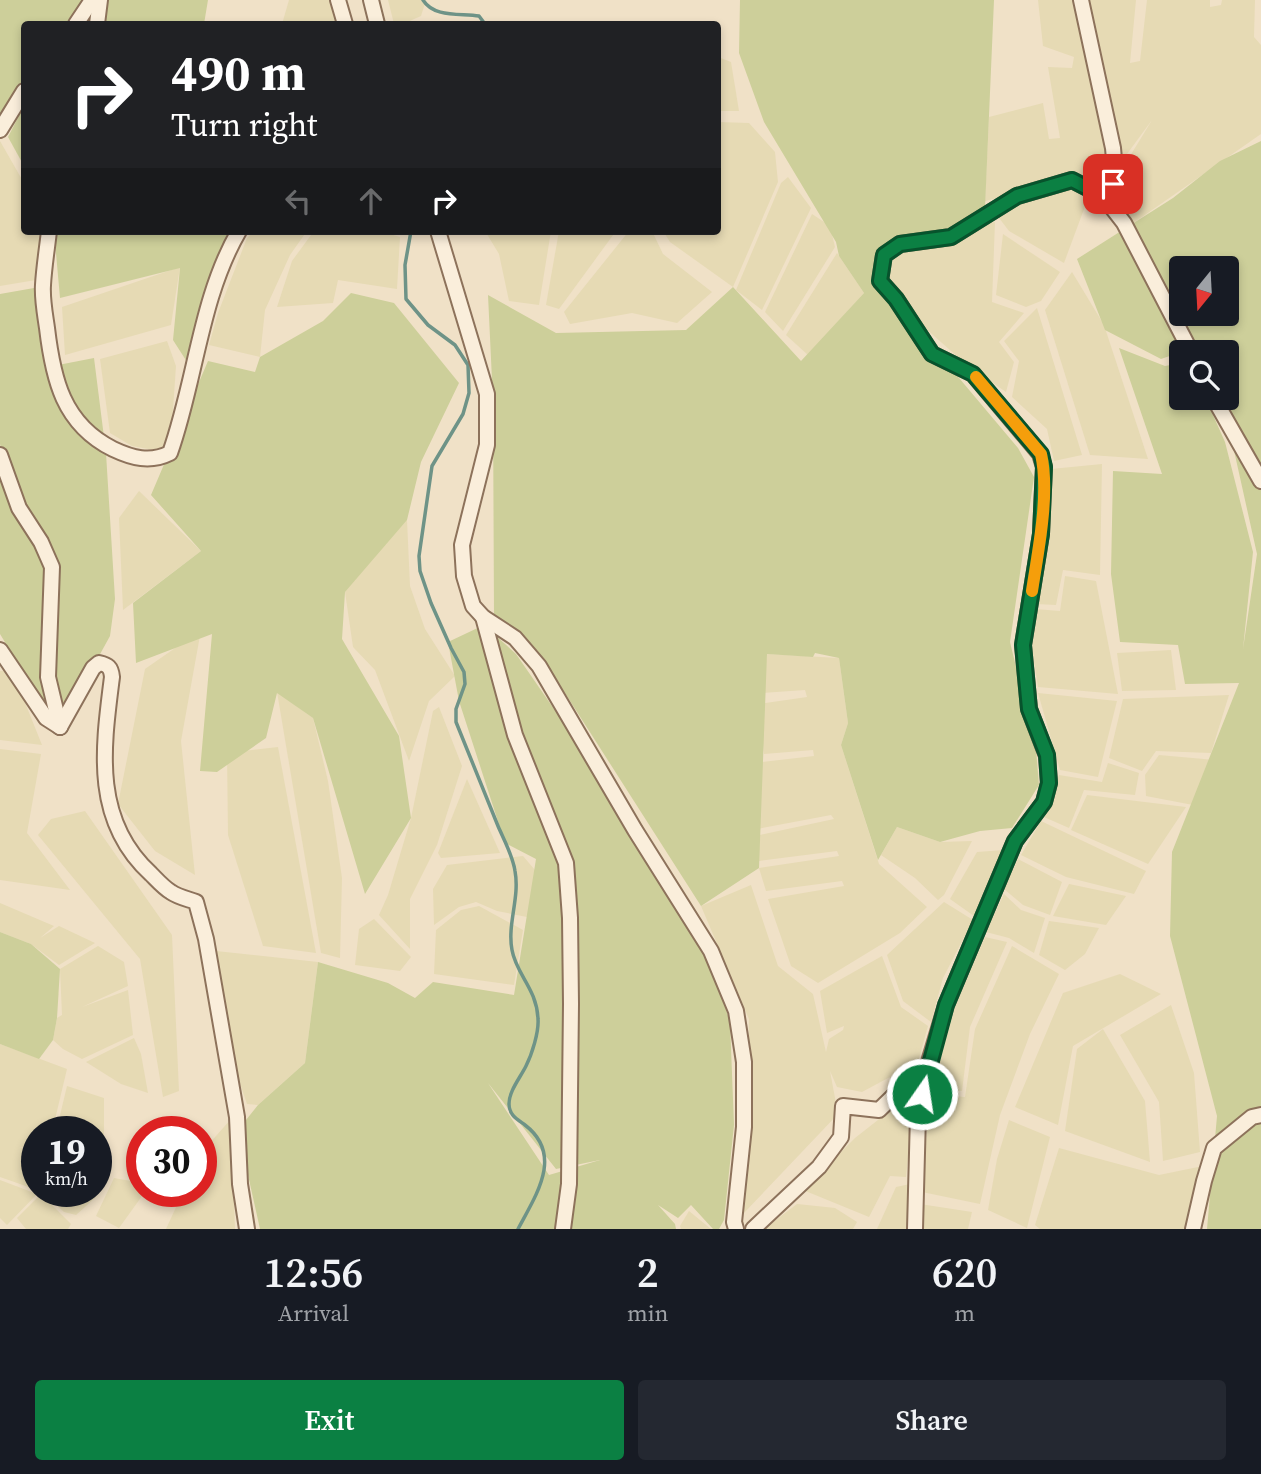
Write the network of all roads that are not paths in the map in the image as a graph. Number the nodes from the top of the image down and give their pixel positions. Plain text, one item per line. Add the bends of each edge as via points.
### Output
1 (92, 0) edge
2 (100, 0) edge
3 (371, 0) edge
4 (1080, 0) edge
5 (340, 1) edge
6 (78, 21) edge
7 (97, 21) edge
8 (344, 21) edge
9 (376, 21) edge
10 (21, 96) edge
11 (0, 130) edge
12 (1103, 196) junction
13 (49, 235) edge
14 (237, 235) edge
15 (439, 235) edge
16 (1185, 340) edge
17 (1220, 410) edge
18 (0, 457) edge
19 (1261, 481) edge
20 (483, 617) junction
21 (0, 650) edge
22 (60, 727) junction
23 (926, 1072) junction
24 (1261, 1115) edge
25 (247, 1229) edge
26 (563, 1229) edge
27 (736, 1229) edge
28 (753, 1229) edge
29 (915, 1229) edge
30 (1193, 1229) edge

1 - 6 street
2 - 7 street
3 - 9 street
4 - 12 street via 1114,148 1113,184
5 - 8 street
10 - 11 street
12 - 16 street via 1124,223
12 - 23 street via 1072,180 1017,196 951,237 900,244 884,255 880,281 932,354 973,374 1041,454 1044,467 1041,534 1023,645 1029,709 1047,755 1049,783 1044,802 1015,841 946,1005
13 - 14 street via 42,288 51,358 63,400 82,427 107,446 140,459 170,453 210,300
15 - 20 street via 487,394 487,445 462,545 464,576 473,606
17 - 19 street
18 - 22 street via 19,508 52,567 48,677
20 - 26 street via 516,735 566,863 571,1016 569,1184
20 - 27 street via 515,638 539,666 711,951 736,1011 744,1062 744,1127
21 - 22 street via 46,718
22 - 25 street via 93,668 99,663 108,665 112,677 104,736 109,809 127,848 141,865 171,892 196,902 237,1117
23 - 28 street via 913,1077 879,1110 844,1106 841,1138 827,1157
23 - 29 street via 918,1115
24 - 30 street via 1252,1117 1214,1148

